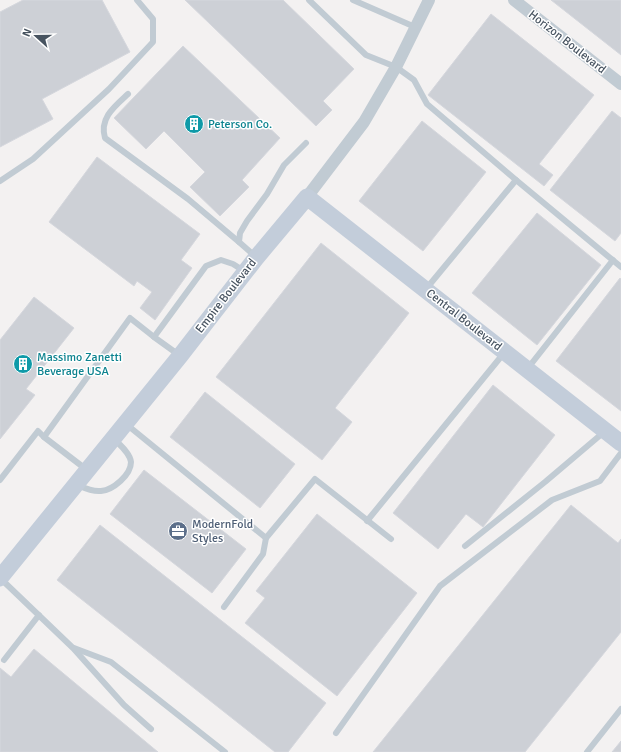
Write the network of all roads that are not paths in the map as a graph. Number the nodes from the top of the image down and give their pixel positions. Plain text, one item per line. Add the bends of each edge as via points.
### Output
1 (137, 0) edge
2 (309, 0) edge
3 (353, 0) edge
4 (429, 0) edge
5 (514, 0) edge
6 (415, 27) junction
7 (396, 67) junction
8 (621, 84) edge
9 (128, 94) dead end
10 (306, 143) dead end
11 (516, 180) junction
12 (0, 181) edge
13 (307, 196) junction
14 (239, 242) junction
15 (256, 258) junction
16 (613, 260) junction
17 (621, 267) edge
18 (246, 272) junction
19 (426, 289) junction
20 (154, 336) junction
21 (505, 351) junction
22 (180, 356) junction
23 (527, 369) junction
24 (125, 423) junction
25 (605, 431) junction
26 (44, 437) junction
27 (113, 438) junction
28 (621, 443) edge
29 (621, 453) edge
30 (87, 470) junction
31 (0, 480) edge
32 (75, 484) junction
33 (367, 521) junction
34 (266, 538) junction
35 (391, 540) dead end
36 (465, 546) dead end
37 (0, 578) edge
38 (224, 606) dead end
39 (39, 615) junction
40 (72, 648) junction
41 (4, 660) dead end
42 (621, 709) edge
43 (151, 729) dead end
44 (336, 733) dead end
45 (225, 752) edge
46 (587, 752) edge

1 - 12 lane via 153,19 153,42 109,89 32,159
2 - 7 lane via 366,55
3 - 6 lane
4 - 6 street, Empire Boulevard
5 - 8 street, Horizon Boulevard
6 - 7 street, Empire Boulevard
7 - 11 lane via 414,80 427,104
7 - 13 street, Empire Boulevard via 364,122
9 - 14 lane via 106,117 103,127 105,138 188,199
10 - 14 lane via 284,165 247,221 240,233
11 - 16 lane
11 - 19 lane
13 - 15 street, Empire Boulevard
13 - 19 street, Central Boulevard
14 - 15 lane
15 - 18 street, Empire Boulevard
16 - 17 lane
16 - 23 lane
18 - 20 lane via 221,260 206,266
18 - 22 street, Empire Boulevard
19 - 21 street, Central Boulevard
20 - 22 lane
20 - 26 lane via 130,318
21 - 23 street, Central Boulevard
21 - 33 lane
22 - 24 street, Empire Boulevard
23 - 25 street, Central Boulevard
24 - 27 street, Empire Boulevard
24 - 34 lane
25 - 28 street, Central Boulevard
25 - 36 lane
26 - 30 lane
26 - 31 lane via 38,431
27 - 30 street, Empire Boulevard
27 - 32 lane via 131,462 128,473 112,487 102,491
29 - 44 lane via 600,481 552,500 440,586
30 - 32 street, Empire Boulevard
32 - 37 street, Empire Boulevard
33 - 34 lane via 315,479
33 - 35 lane
34 - 38 lane via 263,554
37 - 39 lane
39 - 40 lane
39 - 41 lane
40 - 43 lane via 124,705
40 - 45 lane via 111,662
42 - 46 lane

